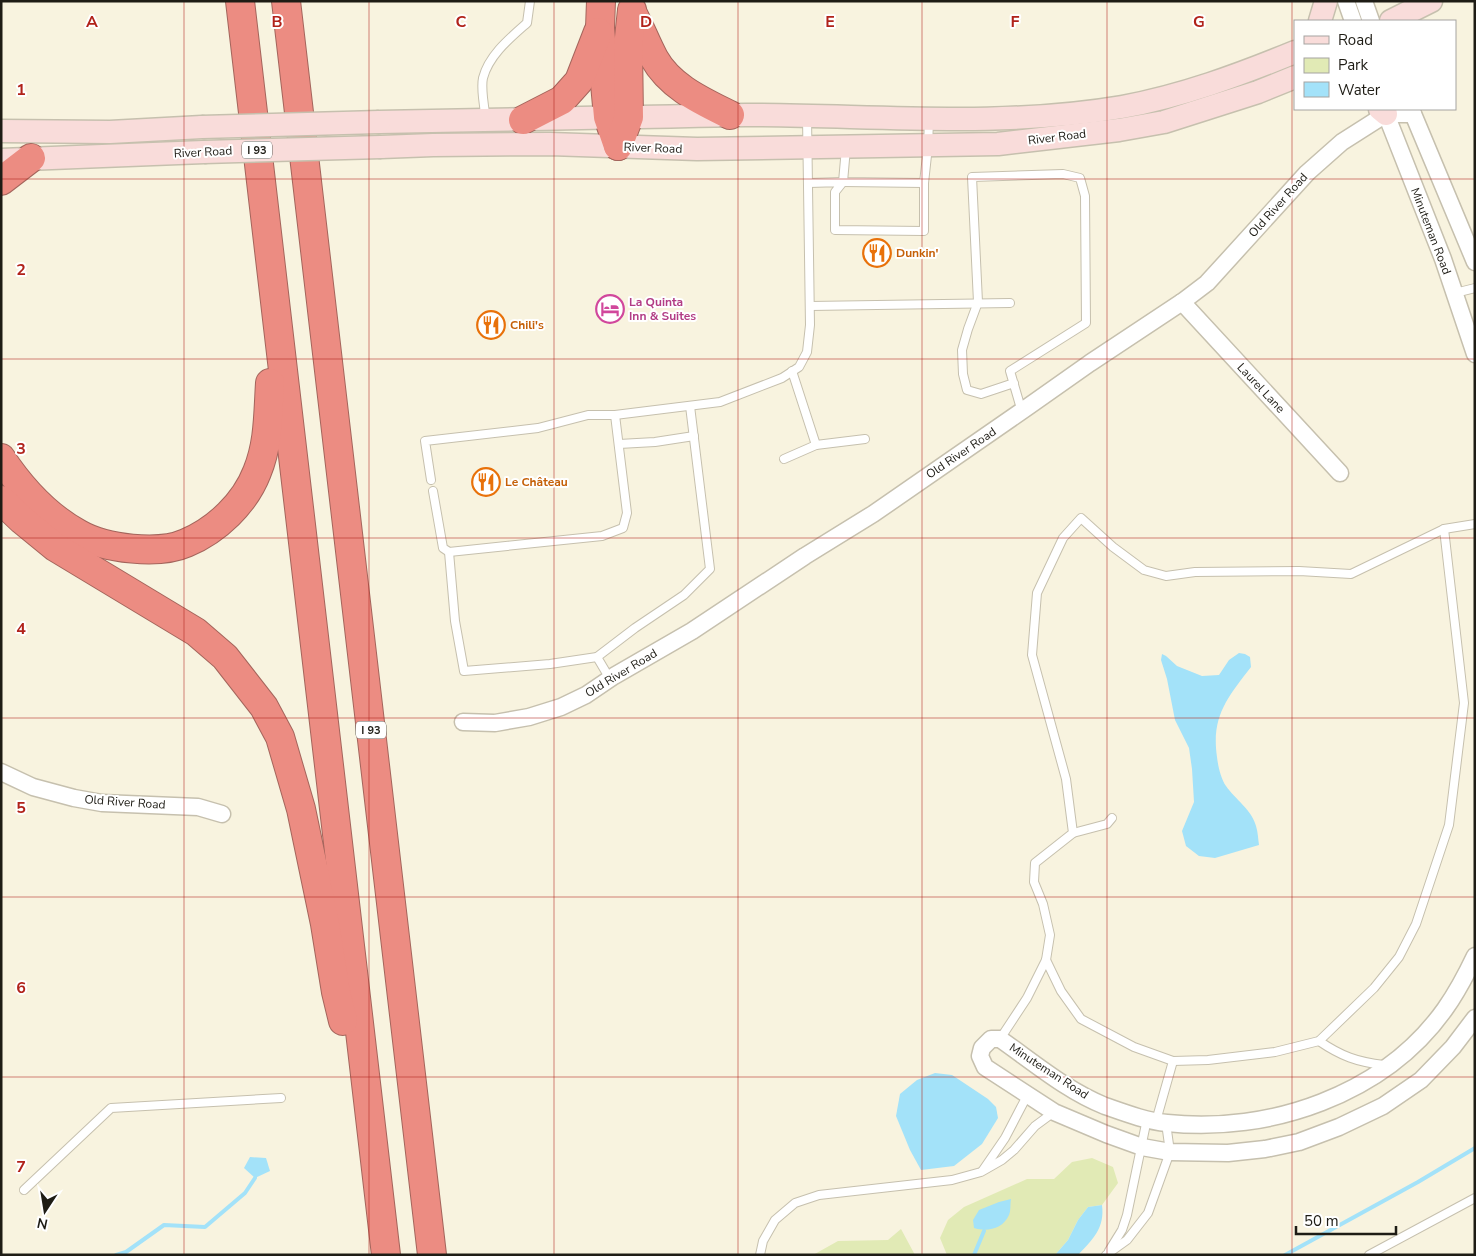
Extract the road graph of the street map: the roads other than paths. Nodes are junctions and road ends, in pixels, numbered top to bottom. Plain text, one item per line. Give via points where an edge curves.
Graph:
1 (240, 1) edge
2 (286, 1) edge
3 (292, 1) edge
4 (530, 1) edge
5 (1326, 1) edge
6 (1346, 1) edge
7 (1364, 1) edge
8 (631, 7) edge
9 (1426, 9) edge
10 (600, 14) edge
11 (1320, 20) edge
12 (1354, 20) edge
13 (1372, 20) edge
14 (1394, 20) edge
15 (1294, 52) edge
16 (293, 60) junction
17 (1294, 76) edge
18 (1383, 111) edge
19 (1412, 111) edge
20 (730, 115) junction
21 (807, 115) junction
22 (619, 117) junction
23 (486, 120) junction
24 (523, 120) junction
25 (929, 120) junction
26 (1, 131) edge
27 (618, 146) junction
28 (806, 146) junction
29 (846, 146) junction
30 (928, 146) junction
31 (31, 158) junction
32 (1, 160) edge
33 (1, 181) edge
34 (844, 182) junction
35 (809, 183) junction
36 (924, 183) junction
37 (1475, 262) edge
38 (1475, 288) edge
39 (1455, 293) junction
40 (274, 299) junction
41 (978, 302) junction
42 (1182, 302) junction
43 (1010, 303) dead end
44 (810, 306) junction
45 (1475, 354) edge
46 (792, 371) junction
47 (1014, 383) junction
48 (690, 406) junction
49 (1022, 412) junction
50 (615, 415) junction
51 (694, 436) junction
52 (865, 439) dead end
53 (619, 444) junction
54 (816, 444) junction
55 (1, 458) edge
56 (784, 459) dead end
57 (1340, 473) dead end
58 (431, 480) dead end
59 (433, 491) dead end
60 (1, 500) edge
61 (1475, 524) edge
62 (1444, 529) junction
63 (449, 552) junction
64 (597, 657) junction
65 (610, 679) junction
66 (462, 722) dead end
67 (1, 772) edge
68 (222, 814) dead end
69 (1112, 818) dead end
70 (1073, 833) junction
71 (1475, 956) edge
72 (1046, 960) junction
73 (1475, 1018) edge
74 (1000, 1039) junction
75 (1319, 1041) junction
76 (1173, 1061) junction
77 (1387, 1066) junction
78 (1028, 1094) junction
79 (281, 1098) dead end
80 (1054, 1112) junction
81 (1156, 1121) junction
82 (1142, 1147) junction
83 (1170, 1152) junction
84 (374, 1156) junction
85 (981, 1172) junction
86 (24, 1190) dead end
87 (1475, 1198) edge
88 (386, 1255) edge
89 (432, 1255) edge
90 (760, 1255) edge
91 (1106, 1255) edge
92 (1369, 1255) edge

1 - 40 highway, I 93
2 - 16 highway, I 93
3 - 16 highway
4 - 23 lane via 527,23 500,48 482,79
5 - 11 main road
6 - 12 street
7 - 13 street
8 - 20 highway via 654,59 672,81 696,98
8 - 22 highway
9 - 14 main road
10 - 22 highway
10 - 24 highway via 579,81 562,100
15 - 25 main road, River Road via 1233,77 1122,107 992,119
16 - 89 highway, I 93
17 - 30 main road, River Road via 1258,92 1164,122 998,144
18 - 19 street
18 - 39 street, Minuteman Road
18 - 42 street, Old River Road via 1307,173 1213,276
19 - 37 street
20 - 21 main road, River Road
20 - 22 main road, River Road
21 - 25 main road, River Road
21 - 28 lane
22 - 24 main road, River Road
22 - 27 highway
23 - 24 main road, River Road
23 - 26 main road, River Road, bridge via 110,132
25 - 30 lane
27 - 28 main road, River Road via 697,149
27 - 31 main road, River Road, bridge via 433,145
28 - 29 main road, River Road
28 - 35 lane
29 - 30 main road, River Road
29 - 34 lane
30 - 36 lane
31 - 32 main road, River Road
31 - 33 highway
34 - 35 lane
34 - 36 lane
34 - 36 lane via 835,192 835,230 924,231
35 - 44 lane
38 - 39 lane
39 - 45 street, Minuteman Road
40 - 55 highway via 265,448 257,473 244,496 208,531 185,544 160,548 104,544 80,535 49,512 29,495
40 - 84 highway, I 93
41 - 43 lane
41 - 44 lane
41 - 47 lane via 962,350 967,390 981,394
41 - 47 lane via 972,178 1063,174 1080,178 1084,196 1086,323 1010,371
42 - 49 street, Old River Road
42 - 57 street, Laurel Lane
44 - 46 lane via 807,352
46 - 48 lane via 720,402
46 - 54 lane
47 - 49 lane
48 - 50 lane
48 - 51 lane
49 - 65 street, Old River Road via 873,514 692,631
50 - 53 lane
50 - 58 lane via 588,415 538,428 425,441
51 - 53 lane
51 - 64 lane via 710,569 684,595
52 - 54 lane
53 - 63 lane via 626,513 623,528 602,536
54 - 56 lane
59 - 63 lane via 443,548
60 - 84 highway via 54,547 196,632 225,657 264,707 280,737 301,810 336,992
61 - 62 lane
62 - 70 lane via 1351,574 1195,572 1166,576 1144,570 1113,548 1081,518 1062,538 1037,593 1032,655 1066,779
62 - 75 lane via 1464,703 1449,825 1416,924 1399,957 1374,988
63 - 64 lane via 455,622 464,671
64 - 65 lane
65 - 66 street, Old River Road via 561,707 529,717 495,723
67 - 68 street, Old River Road via 33,787 74,798 102,803 198,807
69 - 70 lane via 1107,824
70 - 72 lane via 1035,863 1034,882 1050,934
71 - 77 street, Minuteman Road via 1464,981 1445,1010 1424,1035
72 - 74 lane via 1028,998
72 - 76 lane via 1061,991 1081,1019 1134,1047
73 - 83 street, Minuteman Road via 1420,1080 1382,1106 1339,1127 1299,1142 1265,1149 1228,1153
74 - 78 street, Minuteman Road via 991,1039 982,1048 980,1056 985,1067
74 - 81 street, Minuteman Road via 1074,1091 1104,1105
75 - 76 lane via 1275,1052
75 - 77 lane via 1338,1054 1361,1063
76 - 81 lane
77 - 81 street, Minuteman Road via 1351,1090 1282,1116 1237,1124
78 - 80 street, Minuteman Road
78 - 85 lane via 1005,1138
79 - 86 lane via 111,1108
80 - 82 street, Minuteman Road
80 - 85 lane via 1035,1126 1002,1160
81 - 82 lane
81 - 83 lane
82 - 83 street, Minuteman Road
82 - 91 lane via 1127,1215 1122,1230
83 - 91 lane via 1148,1213 1127,1240
84 - 88 highway, I 93
85 - 90 lane via 952,1180 819,1195 794,1203 775,1220 763,1241
87 - 92 lane

